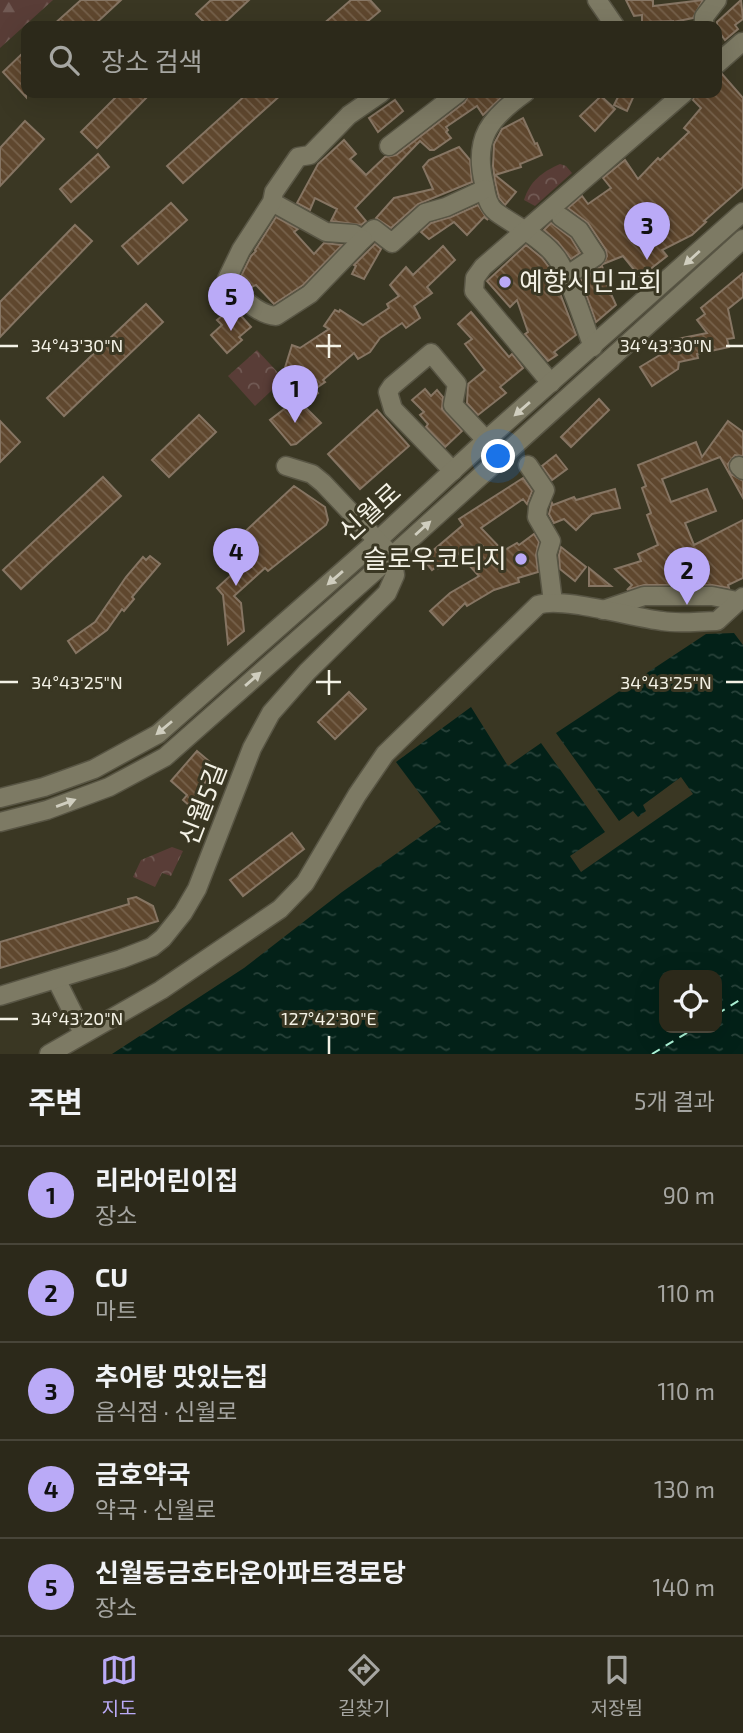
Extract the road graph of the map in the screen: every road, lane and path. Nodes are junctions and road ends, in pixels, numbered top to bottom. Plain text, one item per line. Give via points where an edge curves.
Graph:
1 (597, 0) edge
2 (717, 0) edge
3 (612, 21) edge
4 (704, 21) edge
5 (743, 42) edge
6 (722, 55) edge
7 (373, 98) edge
8 (451, 98) edge
9 (514, 98) edge
10 (664, 99) edge
11 (389, 146) dead end
12 (485, 189) junction
13 (272, 202) junction
14 (743, 212) edge
15 (561, 217) dead end
16 (525, 231) junction
17 (363, 239) junction
18 (743, 239) edge
19 (565, 276) junction
20 (593, 346) junction
21 (551, 383) junction
22 (486, 440) junction
23 (286, 466) dead end
24 (528, 466) dead end
25 (453, 471) junction
26 (378, 540) junction
27 (393, 556) junction
28 (740, 599) edge
29 (553, 603) junction
30 (602, 610) junction
31 (0, 798) edge
32 (0, 822) edge
33 (56, 979) junction
34 (0, 996) edge
35 (82, 1033) junction
36 (49, 1054) edge

1 - 3 street
2 - 4 street
5 - 6 street
7 - 13 street via 310,155 299,157
8 - 11 street
9 - 12 street via 493,120 482,142 479,160
10 - 16 street
12 - 16 street via 491,207
12 - 17 street via 425,213 394,242 374,229
13 - 17 street via 326,232
13 - 17 street via 228,279 248,302 268,315 276,316 310,295
14 -> 20 street, 신월로
15 - 19 street via 579,230 596,256
16 - 19 street via 555,255
16 - 21 street via 483,267 475,278 474,291
27 -> 18 street, 신월로
19 - 20 street
20 - 21 street, 신월로
21 -> 22 street, 신월로
22 - 25 street, 신월로
22 - 25 street via 453,405 457,384 431,353 392,386 388,392 393,408
23 - 26 street via 312,474
24 - 29 street via 545,490 537,517 551,541 547,554
25 - 26 street, 신월로
26 - 27 street
26 -> 31 street, 신월로 via 158,734 94,769
32 -> 27 street, 신월로 via 109,787 165,757
27 - 33 street, 신월5길 via 395,575 387,593 307,672 262,728 197,890 175,924 152,947
28 - 30 street via 644,596
28 - 30 street via 717,621 664,622
29 - 30 street
29 - 35 street via 538,605 527,614 386,754 305,883 280,909 161,990
33 - 34 street, 신월5길
33 - 35 street
35 - 36 street

